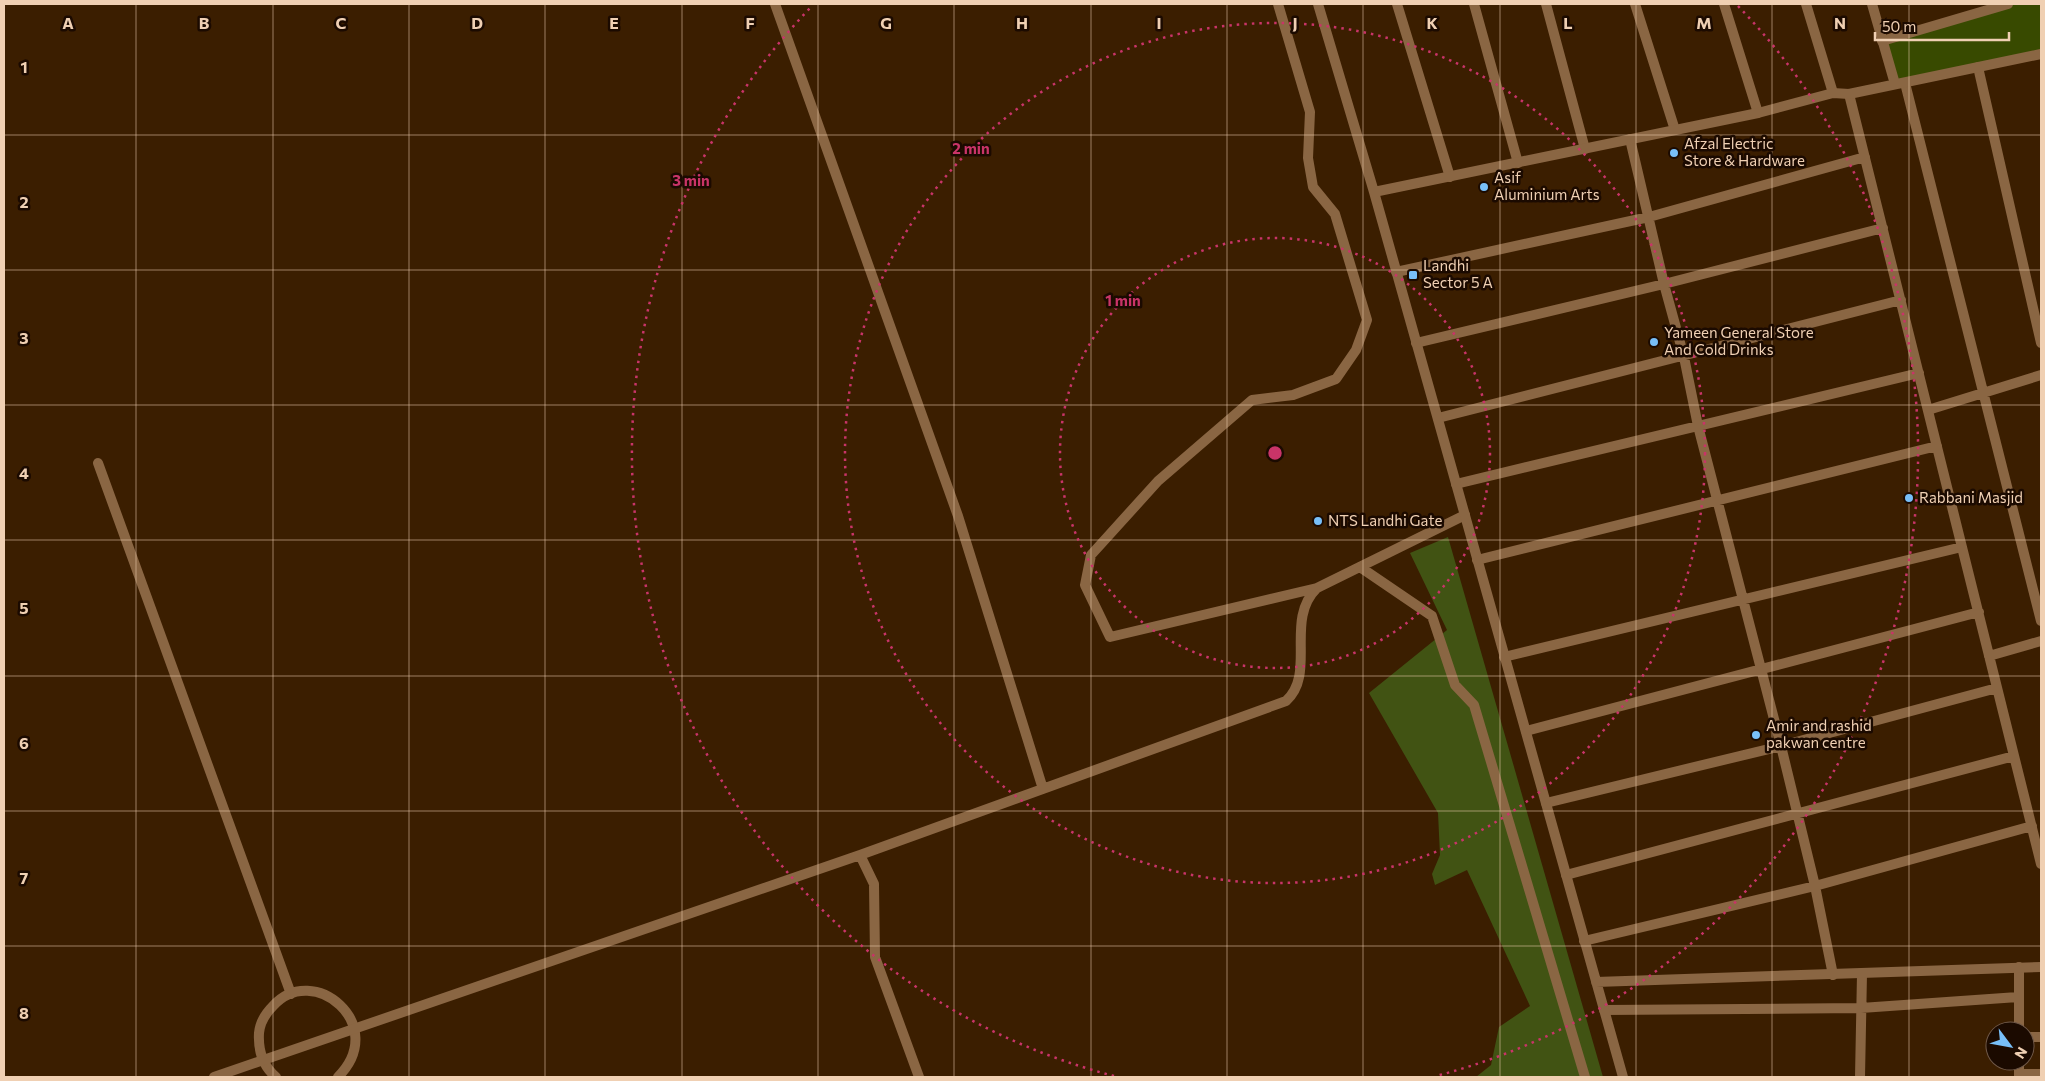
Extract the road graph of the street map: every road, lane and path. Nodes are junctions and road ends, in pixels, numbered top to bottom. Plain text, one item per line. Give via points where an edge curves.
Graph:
1 (775, 4) edge
2 (1278, 4) edge
3 (1318, 4) edge
4 (1397, 4) edge
5 (1474, 4) edge
6 (1546, 4) edge
7 (1635, 4) edge
8 (1724, 4) edge
9 (1806, 4) edge
10 (1872, 4) edge
11 (2008, 4) edge
12 (1882, 41) junction
13 (2041, 54) edge
14 (1978, 67) junction
15 (1900, 83) junction
16 (1834, 93) junction
17 (1849, 94) junction
18 (1758, 113) junction
19 (1675, 130) junction
20 (1630, 139) junction
21 (1585, 149) junction
22 (1865, 157) junction
23 (1518, 162) junction
24 (1450, 177) junction
25 (1374, 192) junction
26 (1649, 216) junction
27 (1883, 228) junction
28 (1396, 272) junction
29 (1664, 284) junction
30 (1900, 300) junction
31 (1416, 343) junction
32 (2041, 343) edge
33 (1684, 357) junction
34 (1919, 373) junction
35 (2041, 375) edge
36 (1983, 393) junction
37 (1928, 410) junction
38 (1438, 418) junction
39 (1698, 426) junction
40 (1937, 446) junction
41 (98, 463) dead end
42 (1456, 484) junction
43 (1718, 500) junction
44 (1465, 515) junction
45 (1962, 547) junction
46 (1477, 560) junction
47 (1360, 567) junction
48 (1317, 588) junction
49 (1742, 600) junction
50 (1979, 612) junction
51 (2041, 621) edge
52 (2041, 641) edge
53 (1989, 656) junction
54 (1504, 657) junction
55 (1760, 669) junction
56 (1997, 688) junction
57 (1526, 731) junction
58 (1781, 746) junction
59 (2014, 756) junction
60 (1044, 789) junction
61 (1546, 804) junction
62 (1796, 812) junction
63 (2032, 826) junction
64 (860, 855) junction
65 (2041, 864) edge
66 (1566, 875) junction
67 (1815, 886) junction
68 (1584, 941) junction
69 (2041, 966) edge
70 (2019, 968) junction
71 (1862, 974) junction
72 (1833, 976) junction
73 (1596, 982) junction
74 (290, 994) junction
75 (2018, 997) junction
76 (1861, 1008) junction
77 (1604, 1010) junction
78 (2019, 1021) edge
79 (354, 1028) junction
80 (263, 1060) junction
81 (2041, 1074) edge
82 (2019, 1076) edge
83 (214, 1077) edge
84 (276, 1077) edge
85 (338, 1077) edge
86 (919, 1077) edge
87 (1585, 1077) edge
88 (1623, 1077) edge
89 (1860, 1077) edge

1 - 60 street via 958,516
2 - 48 street via 1310,112 1308,158 1313,187 1335,214 1367,320 1356,350 1336,379 1293,396 1252,400 1158,481 1091,555 1085,585 1110,637
3 - 25 street
4 - 24 street
5 - 23 street
6 - 21 street
7 - 19 street
8 - 18 street
9 - 16 street
10 - 12 street
11 - 12 street
12 - 15 street
13 - 14 street
14 - 15 street
14 - 32 street
15 - 17 street
15 - 36 street
16 - 17 street
16 - 18 street
17 - 22 street
18 - 19 street
19 - 20 street
20 - 21 street
20 - 26 street
21 - 23 street
22 - 26 street
22 - 27 street
23 - 24 street
24 - 25 street
25 - 28 street
26 - 28 street
26 - 29 street
27 - 29 street
27 - 30 street
28 - 31 street
29 - 31 street
29 - 33 street
30 - 33 street
30 - 34 street
31 - 38 street
33 - 38 street
33 - 39 street
34 - 37 street
34 - 39 street
35 - 36 street
36 - 37 street
36 - 51 street
37 - 40 street
38 - 42 street
39 - 42 street
39 - 43 street
40 - 43 street
40 - 45 street
41 - 74 street
42 - 44 street
43 - 46 street
43 - 49 street
44 - 46 street
44 - 47 street
45 - 49 street
45 - 50 street
46 - 54 street
47 - 48 street
47 - 87 street via 1432,616 1455,685 1474,705
48 - 60 street via 1302,612 1298,687 1286,700
49 - 54 street
49 - 55 street
50 - 53 street
50 - 55 street
52 - 53 street
53 - 56 street
54 - 57 street
55 - 57 street
55 - 58 street
56 - 58 street
56 - 59 street
57 - 61 street
58 - 61 street
58 - 62 street
59 - 62 street
59 - 63 street
60 - 64 street
61 - 66 street
62 - 66 street
62 - 67 street
63 - 65 street
63 - 67 street
64 - 79 street
64 - 86 street via 874,884 875,957
66 - 68 street
67 - 68 street
67 - 72 street
68 - 73 street
69 - 70 street
70 - 71 street
70 - 75 street
71 - 72 street
71 - 76 street
72 - 73 street
73 - 77 street
74 - 79 street via 310,991 330,996 346,1010
74 - 80 street via 276,1002 266,1014 258,1045
75 - 76 street
75 - 78 street
76 - 77 street
76 - 89 street
77 - 88 street
79 - 80 street
79 - 85 street via 353,1056
80 - 83 street
80 - 84 street
81 - 82 street

